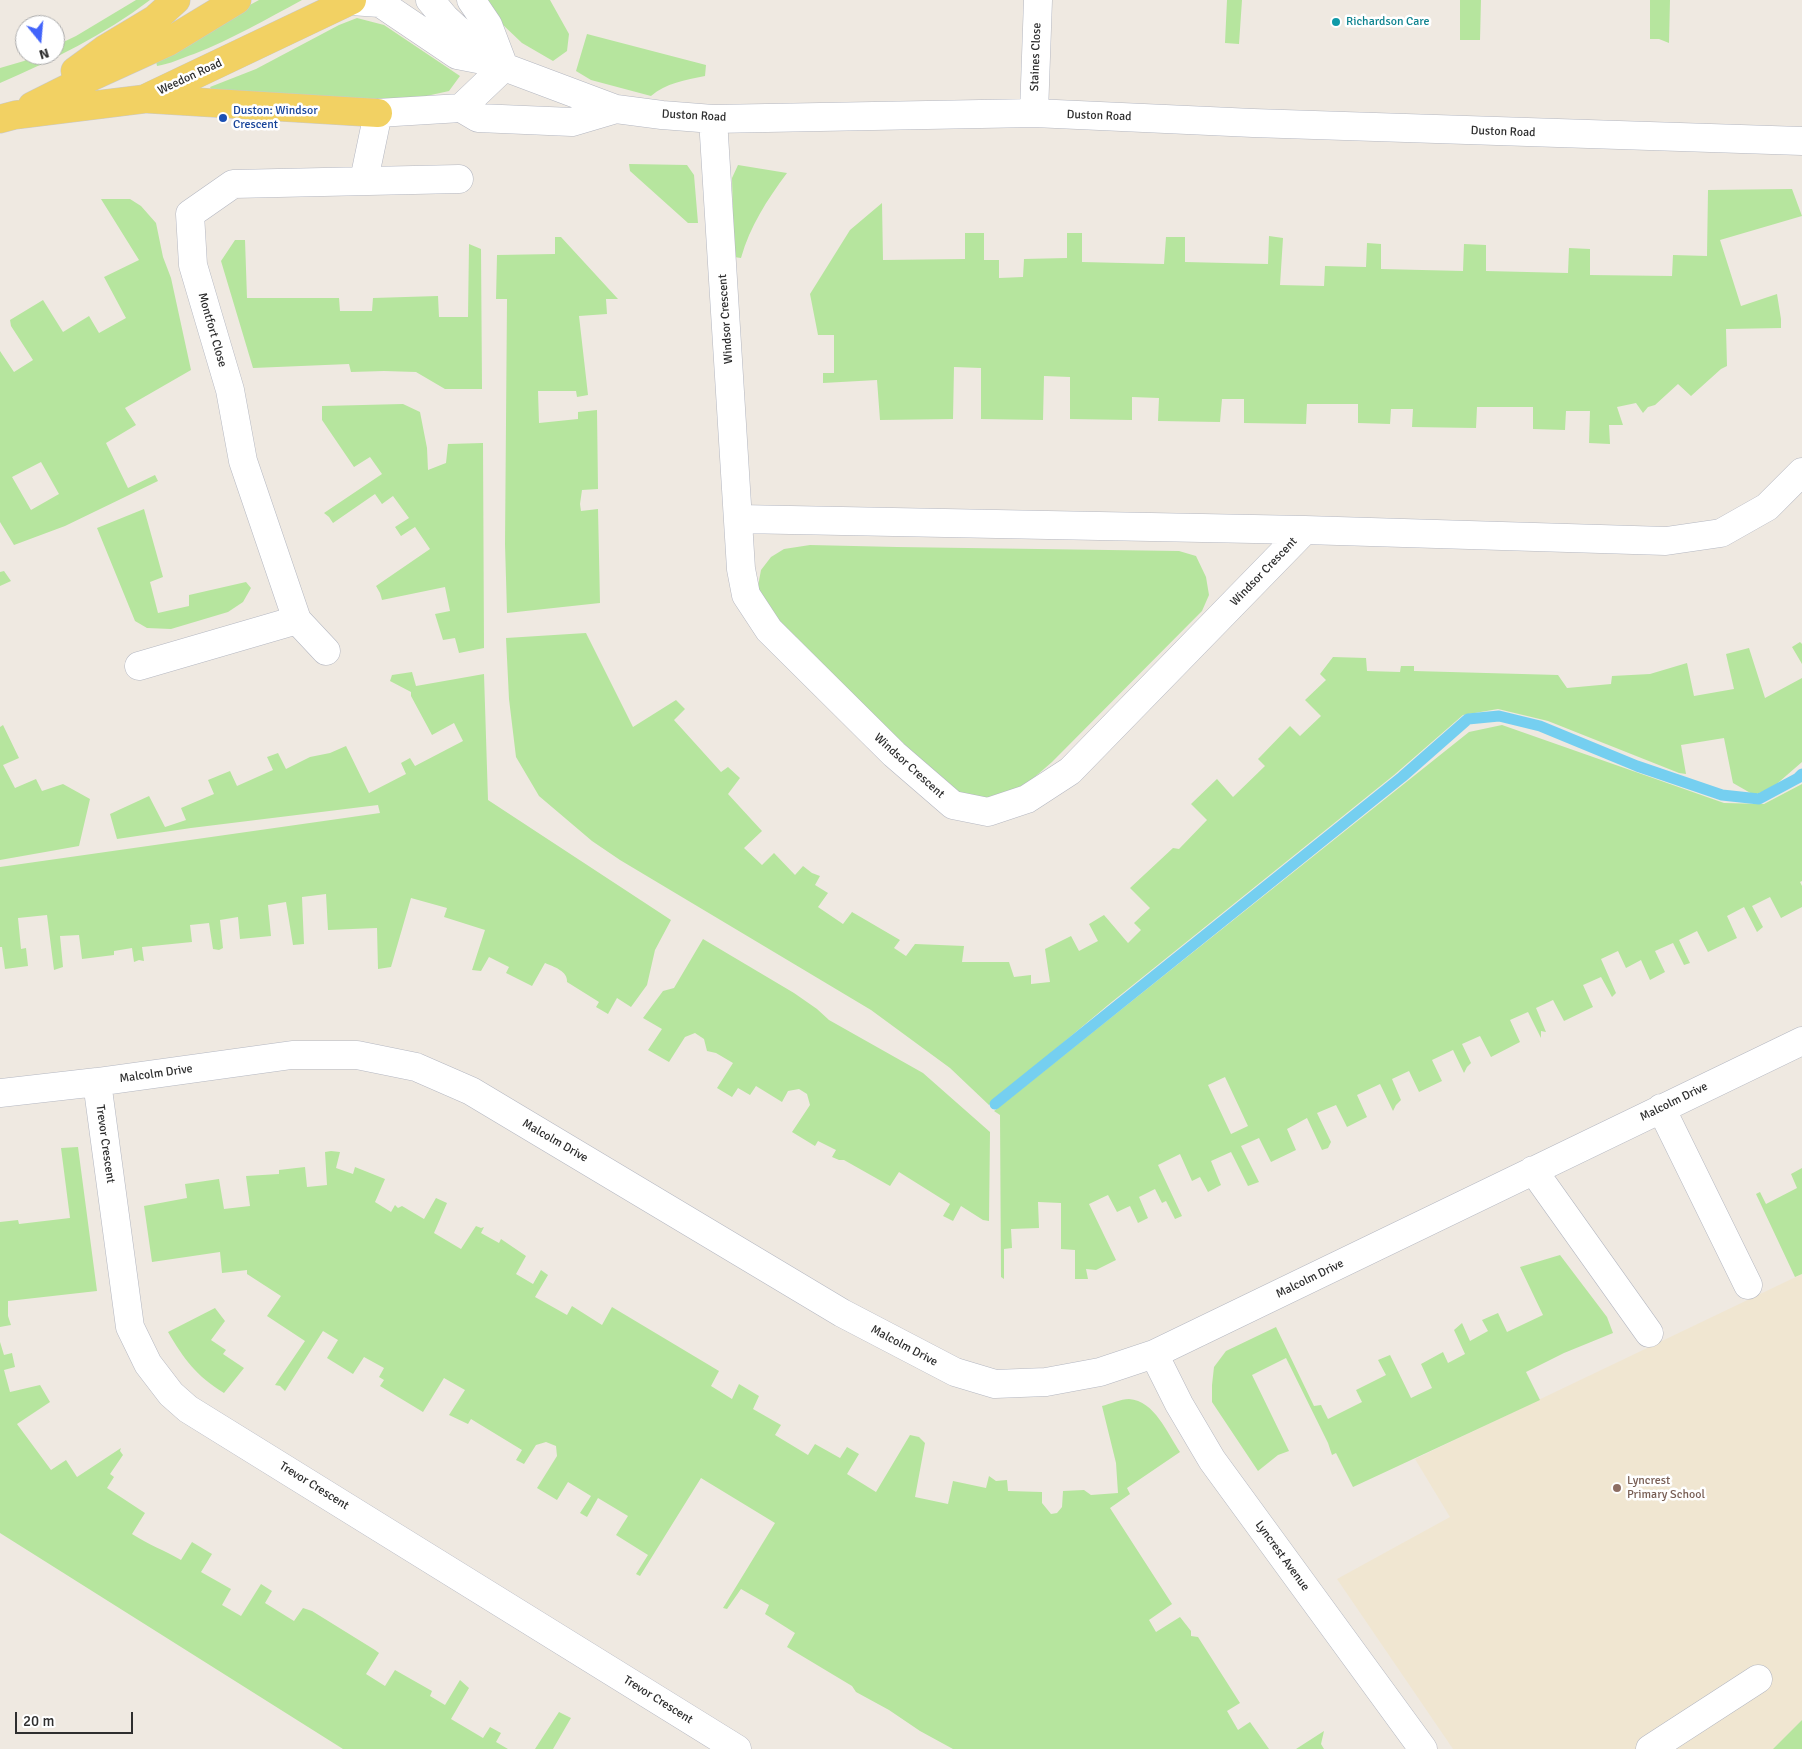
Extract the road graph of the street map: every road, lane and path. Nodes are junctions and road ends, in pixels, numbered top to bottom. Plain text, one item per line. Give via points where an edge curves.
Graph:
1 (176, 0) edge
2 (237, 0) edge
3 (352, 0) edge
4 (430, 0) edge
5 (471, 0) edge
6 (1038, 0) edge
7 (499, 65) junction
8 (144, 99) junction
9 (461, 108) junction
10 (616, 109) junction
11 (378, 112) junction
12 (1034, 113) junction
13 (8, 117) edge
14 (713, 119) junction
15 (1802, 141) edge
16 (459, 179) dead end
17 (364, 180) junction
18 (1802, 472) edge
19 (739, 519) junction
20 (1305, 530) junction
21 (297, 620) junction
22 (326, 651) dead end
23 (139, 666) dead end
24 (1802, 1041) edge
25 (97, 1082) junction
26 (0, 1093) edge
27 (1661, 1108) junction
28 (1533, 1170) junction
29 (1748, 1286) dead end
30 (1649, 1333) dead end
31 (1154, 1354) junction
32 (1758, 1679) dead end
33 (1415, 1746) edge
34 (736, 1749) edge
35 (1650, 1749) edge

1 - 13 main road via 155,19 105,49
2 - 13 main road via 168,42
3 - 7 street via 380,3 457,55
3 - 8 main road, Weedon Road
4 - 7 street, Duston Road
5 - 7 street via 488,25
6 - 12 street, Staines Close
7 - 9 street
7 - 10 street, Duston Road
8 - 11 main road
8 - 13 main road, Weedon Road
9 - 10 street via 478,118 572,122
9 - 11 street
10 - 14 street, Duston Road
11 - 17 street
12 - 14 street, Duston Road
12 - 15 street, Duston Road
14 - 19 street, Windsor Crescent
16 - 17 street, Montfort Close
17 - 21 street, Montfort Close via 233,184 190,214 193,266 230,390 243,461
18 - 20 street, Windsor Crescent via 1767,507 1721,533 1666,540
19 - 20 street, Windsor Crescent
19 - 20 street, Windsor Crescent via 741,569 746,595 769,630 894,754 953,805 988,812 1027,799 1070,771
21 - 22 street, Montfort Close
21 - 23 street
24 - 27 street, Malcolm Drive
25 - 26 street, Malcolm Drive
25 - 31 street, Malcolm Drive via 292,1055 357,1055 416,1067 471,1091 842,1312 955,1372 995,1384 1046,1382 1100,1372
25 - 34 street, Trevor Crescent via 130,1327 148,1364 171,1394 188,1409
27 - 28 street, Malcolm Drive
27 - 29 street
28 - 30 street
28 - 31 street, Malcolm Drive
31 - 33 street, Lyncrest Avenue via 1212,1460
32 - 35 street

